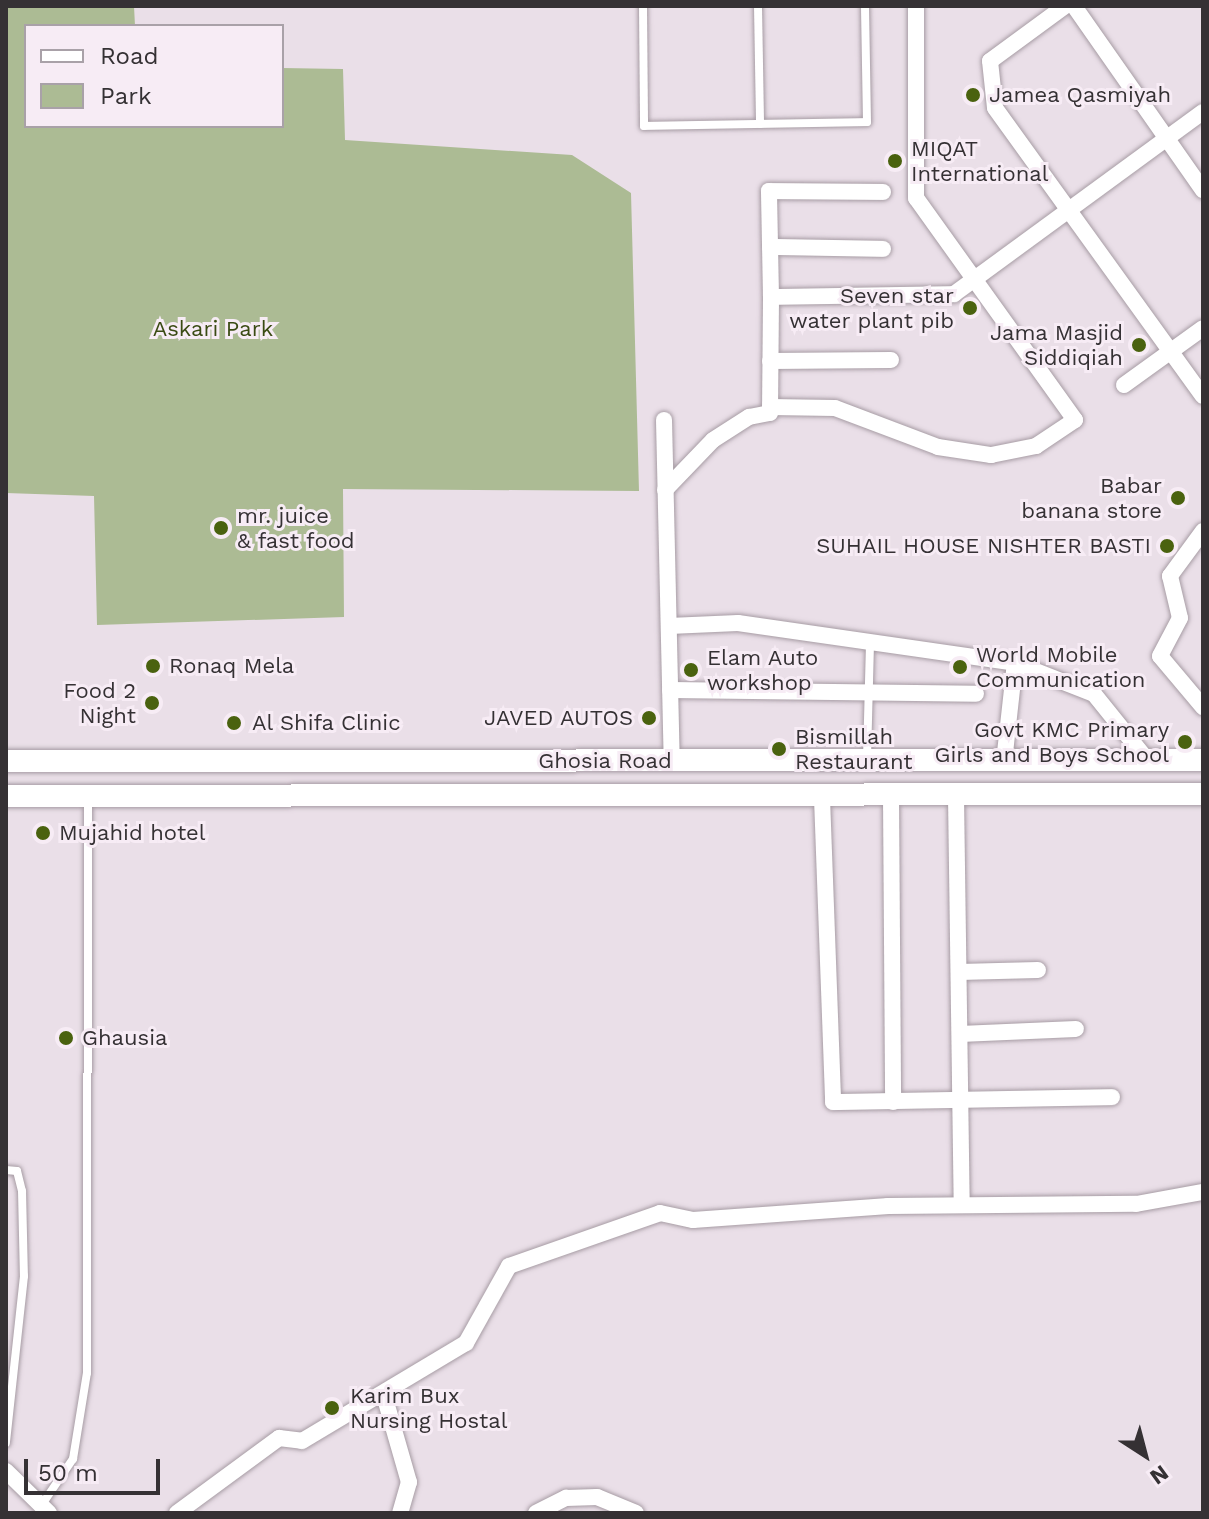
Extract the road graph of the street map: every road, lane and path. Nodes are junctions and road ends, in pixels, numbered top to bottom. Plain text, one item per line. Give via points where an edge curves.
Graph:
1 (643, 6) edge
2 (758, 6) edge
3 (865, 6) edge
4 (916, 6) edge
5 (1065, 6) edge
6 (1074, 6) edge
7 (1203, 112) edge
8 (760, 124) junction
9 (1166, 139) junction
10 (1203, 190) edge
11 (883, 192) dead end
12 (1069, 209) junction
13 (770, 247) junction
14 (883, 249) dead end
15 (973, 280) junction
16 (771, 297) junction
17 (1203, 328) edge
18 (1170, 351) junction
19 (891, 360) dead end
20 (770, 361) junction
21 (1124, 385) dead end
22 (1203, 396) edge
23 (770, 407) junction
24 (664, 420) dead end
25 (665, 490) junction
26 (1203, 531) edge
27 (669, 626) junction
28 (870, 639) junction
29 (1015, 663) junction
30 (670, 690) junction
31 (868, 691) junction
32 (976, 694) dead end
33 (1203, 707) edge
34 (1203, 760) edge
35 (6, 761) edge
36 (1148, 761) junction
37 (683, 762) junction
38 (1004, 762) junction
39 (867, 763) junction
40 (88, 794) junction
41 (1203, 794) edge
42 (6, 796) edge
43 (956, 796) junction
44 (891, 797) junction
45 (694, 798) junction
46 (822, 798) junction
47 (1038, 970) dead end
48 (959, 972) junction
49 (1076, 1029) dead end
50 (960, 1034) junction
51 (1112, 1097) dead end
52 (893, 1102) junction
53 (961, 1102) junction
54 (6, 1170) edge
55 (1203, 1192) edge
56 (962, 1204) junction
57 (384, 1395) junction
58 (6, 1443) edge
59 (6, 1471) edge
60 (45, 1510) edge
61 (177, 1513) edge
62 (400, 1513) edge
63 (536, 1513) edge
64 (636, 1513) edge

1 - 8 lane via 644,126
2 - 8 lane
3 - 8 lane via 867,122
4 - 15 street via 916,198
5 - 12 street via 990,61 995,108
6 - 9 street
7 - 9 street
9 - 10 street
9 - 12 street
11 - 13 street via 769,191
12 - 15 street
12 - 18 street
13 - 14 street
13 - 16 street
15 - 16 street via 954,294
15 - 23 street via 1075,420 1036,446 991,455 938,447 835,408
16 - 20 street
17 - 18 street
18 - 21 street
18 - 22 street
19 - 20 street
20 - 23 street
23 - 25 street via 713,440
24 - 25 street
25 - 27 street
26 - 33 street via 1170,576 1180,618 1160,656
27 - 28 street via 738,623
27 - 30 street
28 - 29 street
28 - 31 lane
29 - 36 street via 1094,694
29 - 38 street
30 - 31 street
30 - 37 street
31 - 32 street
31 - 39 lane
34 - 36 main road, Ghosia Road
35 - 37 main road, Ghosia Road
36 - 38 main road, Ghosia Road
37 - 39 main road, Ghosia Road
37 - 45 main road
38 - 39 main road, Ghosia Road
40 - 42 main road
40 - 45 main road
40 - 60 lane via 87,1373 73,1459
41 - 43 main road
43 - 44 main road
43 - 48 street
44 - 46 main road
44 - 52 street
45 - 46 main road
46 - 52 street via 833,1102
47 - 48 street
48 - 50 street
49 - 50 street
50 - 53 street
51 - 53 street
52 - 53 street
53 - 56 street
54 - 58 lane via 17,1171 22,1191 24,1276
55 - 56 street via 1136,1204
56 - 57 street via 693,1220 660,1213 548,1248 509,1266 466,1343
57 - 61 street via 302,1441 279,1438
57 - 62 street via 409,1482
59 - 60 street
63 - 64 street via 566,1498 597,1497

